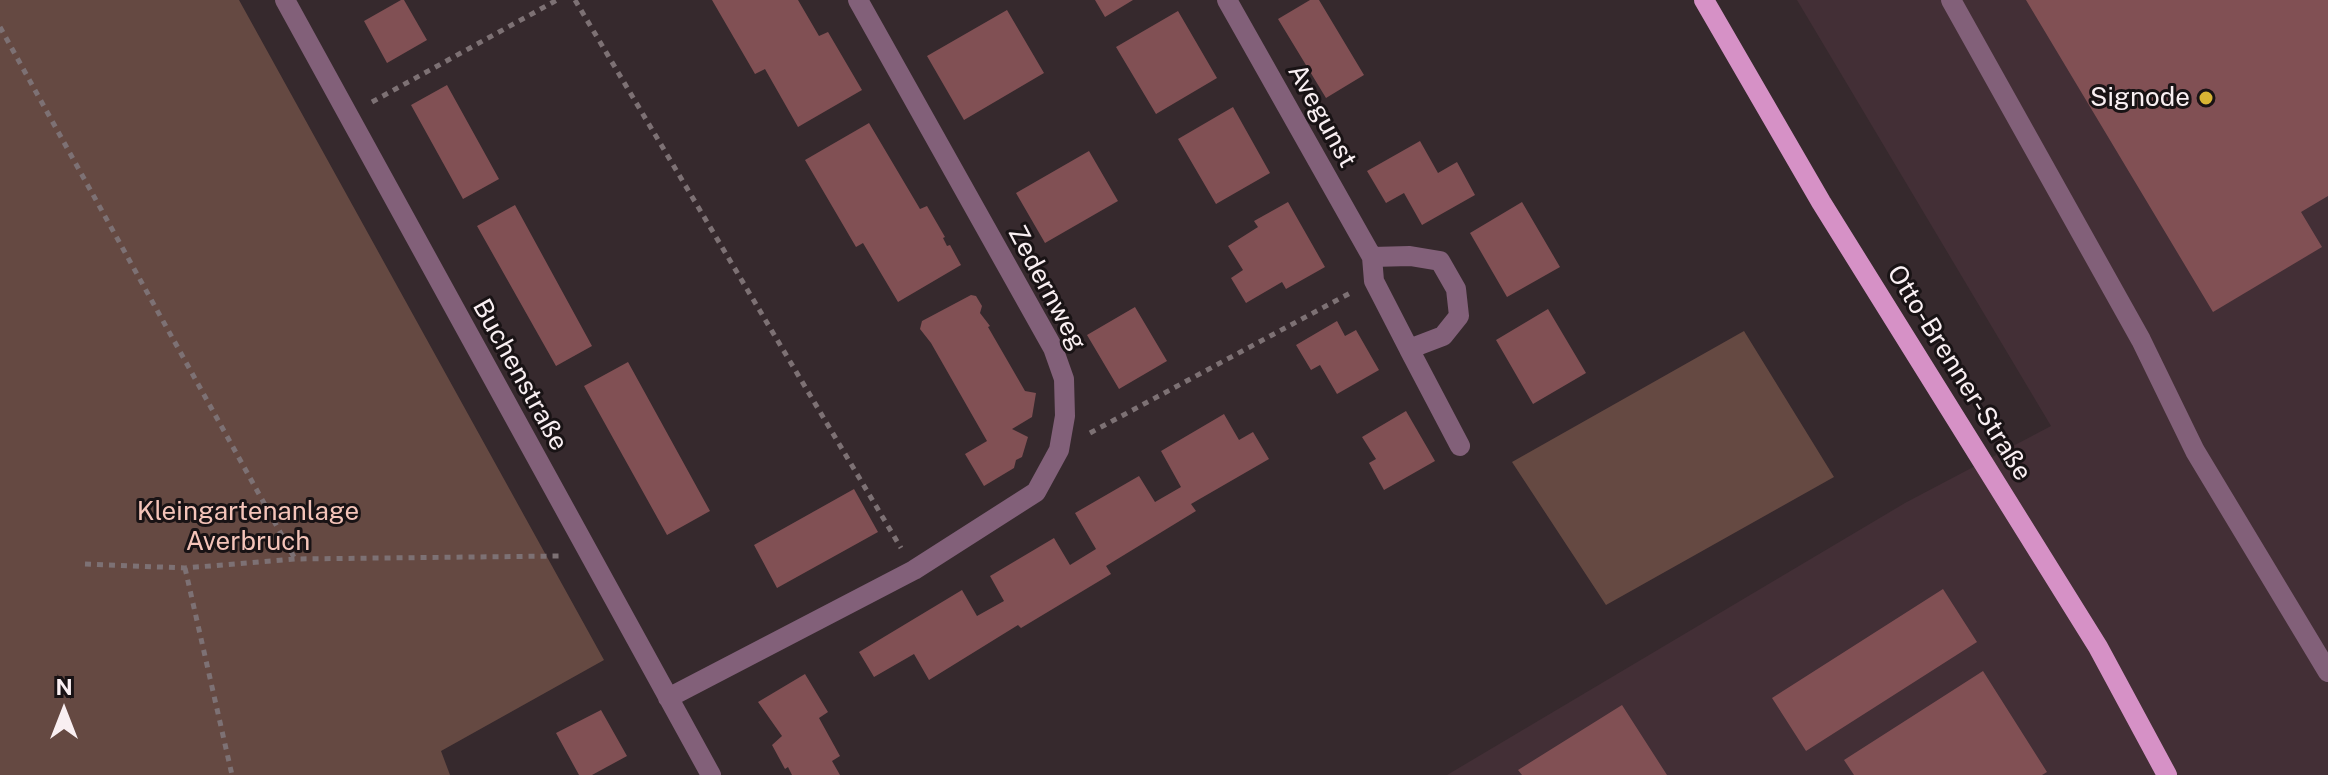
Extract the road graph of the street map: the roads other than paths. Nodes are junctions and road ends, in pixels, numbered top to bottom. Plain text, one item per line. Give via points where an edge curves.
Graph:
1 (285, 0) edge
2 (858, 0) edge
3 (1227, 0) edge
4 (1704, 0) edge
5 (1951, 0) edge
6 (1372, 257) junction
7 (1409, 349) junction
8 (1460, 446) dead end
9 (2328, 672) edge
10 (668, 698) junction
11 (711, 775) edge
12 (2167, 775) edge

1 - 10 street, Buchenstraße
2 - 10 street, Zedernweg via 1053,348 1064,379 1059,450 1036,492 1009,512 914,570
3 - 6 street, Avegunst
4 - 12 main road, Otto-Brenner-Straße via 1821,202 2098,647
5 - 9 street via 2141,340 2195,451
6 - 7 street, Avegunst via 1374,281
6 - 7 street via 1440,261 1456,289 1459,316 1443,336
7 - 8 street, Avegunst
10 - 11 street, Buchenstraße

